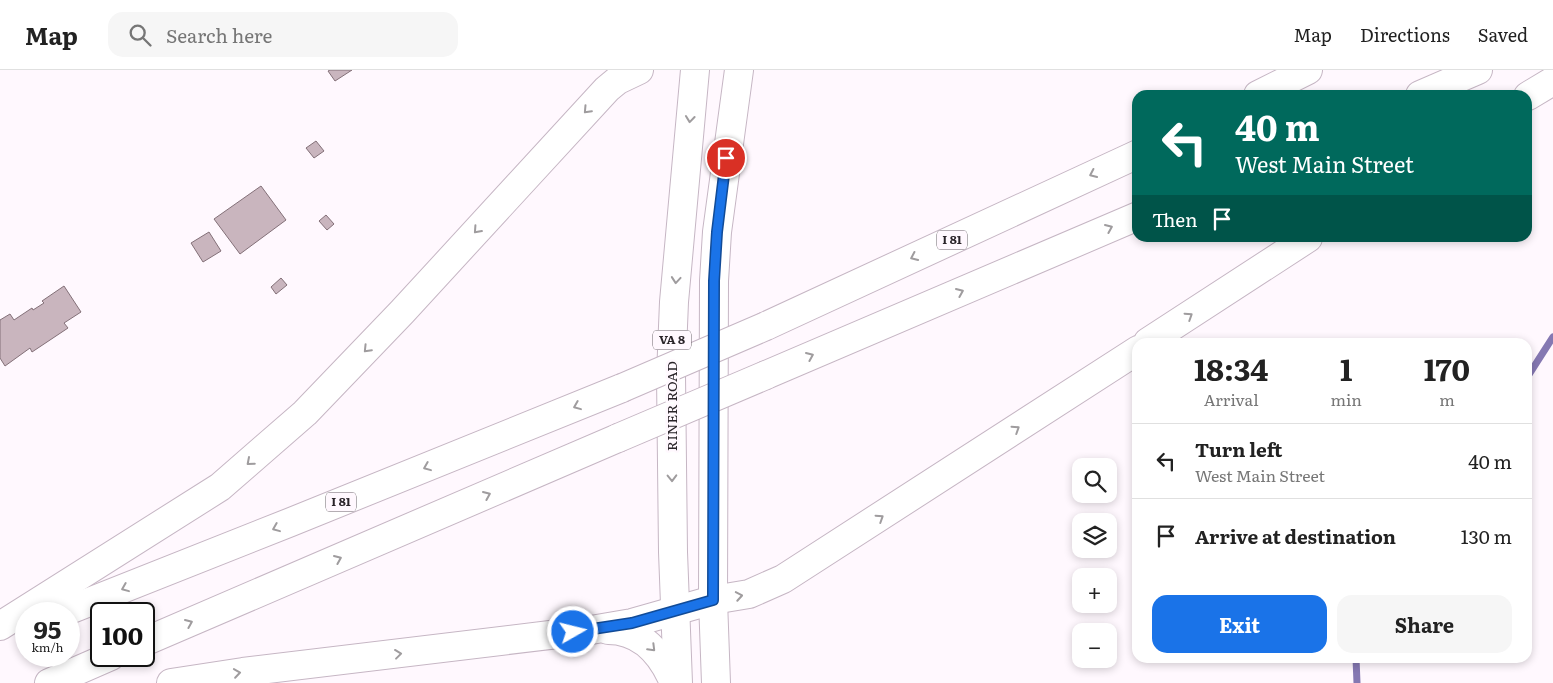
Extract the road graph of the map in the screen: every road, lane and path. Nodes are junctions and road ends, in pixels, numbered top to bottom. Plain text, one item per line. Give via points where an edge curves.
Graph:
1 (638, 70) edge
2 (695, 70) edge
3 (739, 70) edge
4 (1308, 70) edge
5 (1478, 70) edge
6 (616, 79) edge
7 (1553, 81) edge
8 (1268, 90) edge
9 (1432, 90) edge
10 (1532, 94) edge
11 (1132, 157) edge
12 (1132, 219) edge
13 (1302, 242) edge
14 (1154, 338) edge
15 (1132, 354) edge
16 (713, 600) junction
17 (80, 606) edge
18 (674, 611) junction
19 (0, 626) edge
20 (591, 630) junction
21 (15, 631) edge
22 (0, 637) edge
23 (155, 637) edge
24 (90, 665) edge
25 (49, 683) edge
26 (171, 683) edge
27 (674, 683) edge
28 (678, 683) edge
29 (716, 683) edge

1 - 6 main road
2 -> 18 main road, RINER ROAD / VA 8 via 674,302 671,375
3 - 16 main road via 717,232 714,281
4 - 8 main road
5 - 9 main road
6 -> 19 main road via 402,312 298,419 220,487
7 - 10 main road
11 -> 17 main road, I 81, bridge via 766,326 622,388
23 -> 12 main road, bridge
14 -> 13 main road
16 -> 15 main road via 749,594 783,579
16 - 18 main road
16 - 29 main road
18 - 20 main road
18 - 28 main road, RINER ROAD / VA 8
26 -> 20 main road
20 -> 27 main road via 624,632 644,640 664,661
21 - 22 main road
24 - 25 main road

